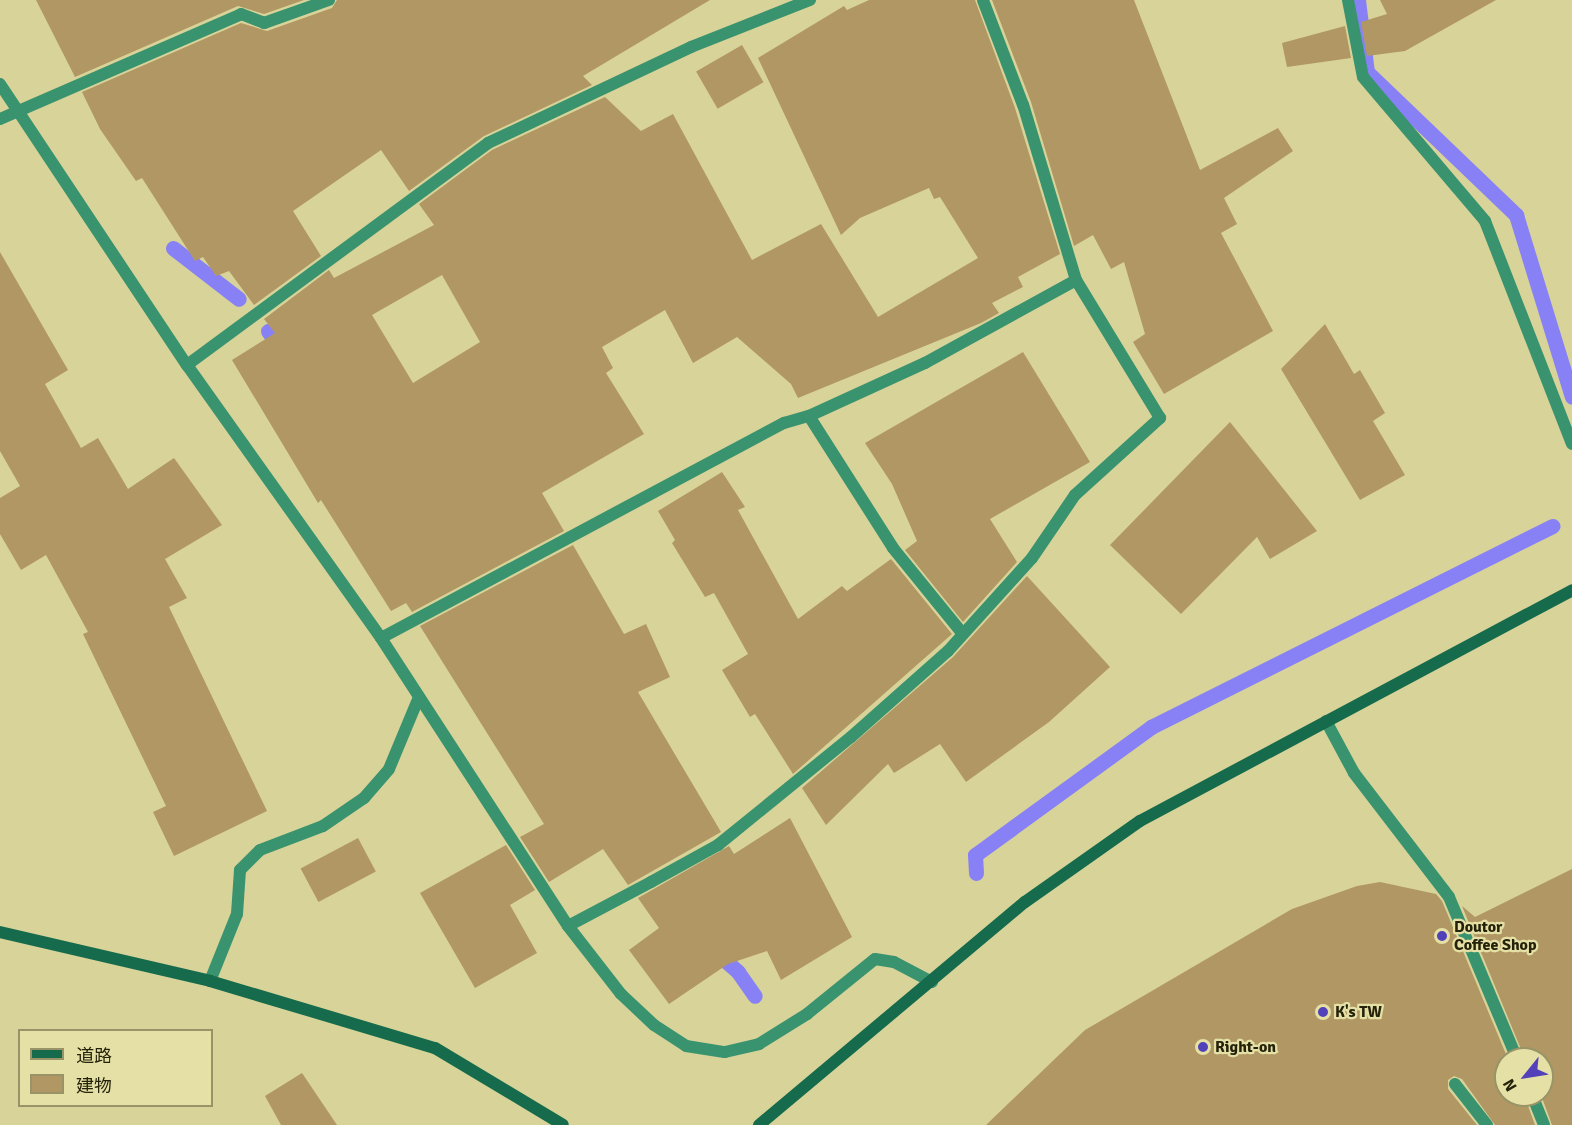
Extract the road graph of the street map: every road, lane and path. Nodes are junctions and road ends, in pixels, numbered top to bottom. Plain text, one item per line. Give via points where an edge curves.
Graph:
1 (329, 0) edge
2 (810, 0) edge
3 (983, 0) edge
4 (1348, 0) edge
5 (0, 84) edge
6 (19, 113) junction
7 (0, 119) edge
8 (1076, 280) junction
9 (187, 365) junction
10 (809, 416) junction
11 (1572, 444) edge
12 (1572, 590) edge
13 (963, 634) junction
14 (381, 638) junction
15 (419, 697) junction
16 (1326, 721) junction
17 (568, 926) junction
18 (0, 932) edge
19 (210, 981) junction
20 (932, 982) junction
21 (1512, 1047) edge
22 (1455, 1084) dead end
23 (1537, 1107) edge
24 (563, 1125) edge
25 (759, 1125) edge
26 (1487, 1125) edge
27 (1544, 1125) edge

1 - 6 street via 264,22 241,14
2 - 9 street via 691,47 488,143
3 - 8 street via 1023,105
4 - 11 street via 1363,77 1485,221
5 - 6 street
6 - 7 street
6 - 9 street
8 - 10 street via 925,363
8 - 13 street via 1160,418 1075,495 1032,558
9 - 14 street
10 - 13 street via 893,548
10 - 14 street via 783,423
12 - 16 street
13 - 17 street via 850,737 718,845
14 - 15 street
15 - 17 street
15 - 19 street via 389,769 364,798 323,826 260,850 240,870 237,914
16 - 20 street via 1140,821 1025,902
16 - 21 street via 1354,773 1449,897
17 - 20 street via 621,994 654,1025 686,1046 725,1052 759,1044 807,1014 875,958 894,962
18 - 19 street
19 - 24 street via 435,1048
20 - 25 street
22 - 26 street
23 - 27 street

